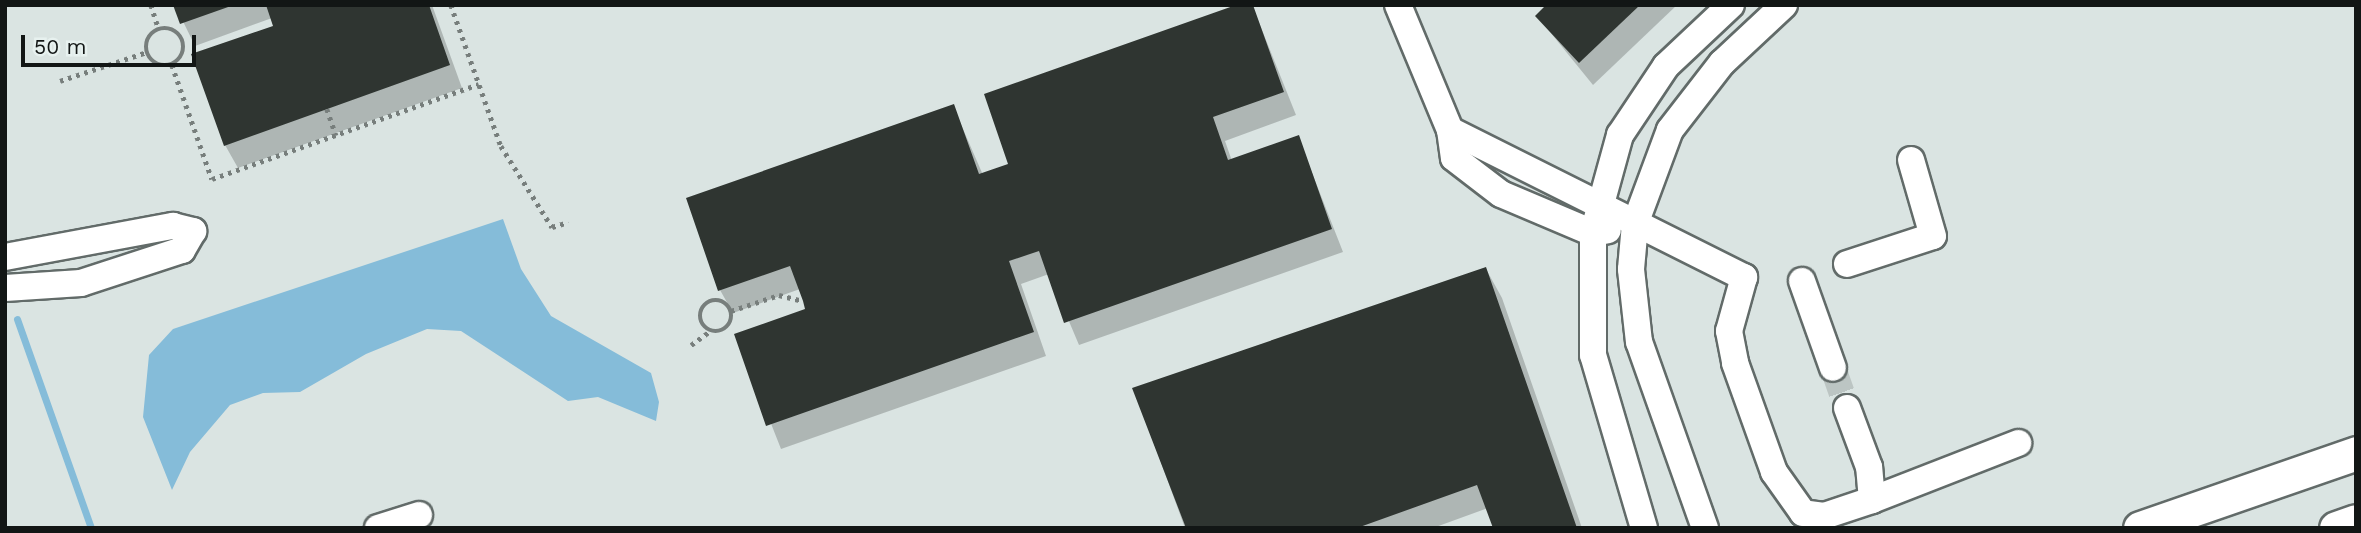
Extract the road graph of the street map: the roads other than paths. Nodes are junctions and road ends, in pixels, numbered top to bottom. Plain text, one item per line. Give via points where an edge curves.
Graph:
1 (1398, 5) edge
2 (1731, 5) edge
3 (1784, 5) edge
4 (1450, 130) junction
5 (1911, 160) dead end
6 (1601, 203) junction
7 (1635, 224) junction
8 (1593, 233) junction
9 (5, 257) edge
10 (1847, 264) dead end
11 (1802, 281) dead end
12 (5, 288) edge
13 (1833, 368) tunnel mouth
14 (1847, 408) tunnel mouth
15 (2018, 443) dead end
16 (2356, 453) edge
17 (1871, 500) junction
18 (419, 514) dead end
19 (2356, 521) edge
20 (378, 528) edge
21 (1644, 528) edge
22 (1705, 528) edge
23 (2140, 528) edge
24 (2336, 528) edge

1 - 4 street
2 - 6 street via 1666,66 1620,135
3 - 7 street via 1722,63 1670,130
4 - 6 street
4 - 8 street via 1454,158 1501,194
5 - 10 street via 1933,236
6 - 7 street
6 - 8 street
7 - 8 street
7 - 17 street via 1744,277 1730,331 1735,363 1788,498 1803,513 1824,516
7 - 22 street via 1631,269 1639,342
8 - 21 street via 1592,355
9 - 12 street via 54,245 113,242 173,226 193,230 182,250 81,283
11 - 13 street
14 - 17 street via 1869,467
15 - 17 street
16 - 23 main road
18 - 20 street
19 - 24 main road

